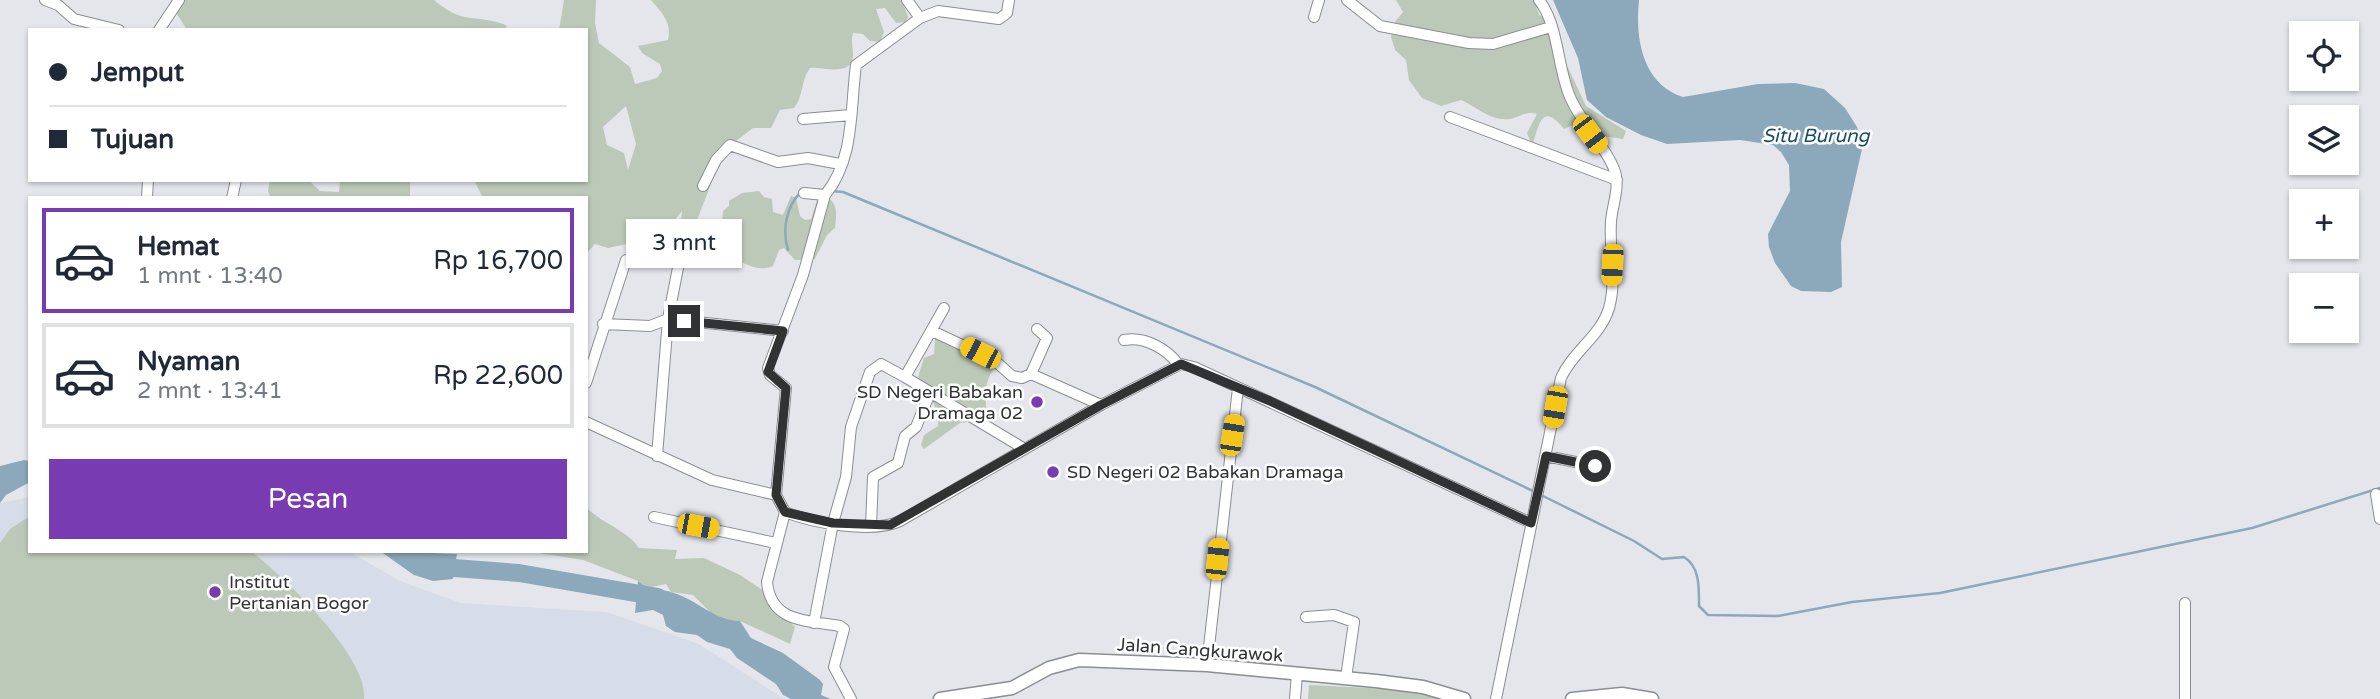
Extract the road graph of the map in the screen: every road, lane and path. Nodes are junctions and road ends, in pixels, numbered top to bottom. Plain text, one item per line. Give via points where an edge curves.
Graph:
1 (45, 0) edge
2 (178, 0) edge
3 (907, 0) edge
4 (1009, 0) edge
5 (1320, 0) edge
6 (1347, 0) edge
7 (1539, 0) edge
8 (920, 18) junction
9 (1314, 18) dead end
10 (1551, 27) junction
11 (110, 28) edge
12 (160, 28) edge
13 (851, 115) junction
14 (1450, 117) dead end
15 (803, 119) dead end
16 (840, 164) junction
17 (1617, 180) junction
18 (703, 186) dead end
19 (828, 191) junction
20 (804, 193) dead end
21 (684, 237) dead end
22 (626, 260) dead end
23 (944, 308) dead end
24 (668, 318) junction
25 (603, 324) junction
26 (1037, 329) dead end
27 (783, 331) junction
28 (932, 331) junction
29 (1124, 340) dead end
30 (1179, 365) junction
31 (1031, 374) junction
32 (588, 376) edge
33 (905, 377) junction
34 (1238, 388) junction
35 (930, 393) junction
36 (1101, 405) junction
37 (588, 423) edge
38 (1023, 448) junction
39 (657, 456) junction
40 (1546, 456) junction
41 (1595, 466) dead end
42 (2376, 494) dead end
43 (776, 495) junction
44 (785, 512) junction
45 (654, 517) dead end
46 (2380, 519) edge
47 (833, 523) junction
48 (1531, 523) junction
49 (871, 526) junction
50 (776, 544) junction
51 (2185, 603) dead end
52 (1306, 617) dead end
53 (814, 623) junction
54 (1207, 665) junction
55 (1297, 674) junction
56 (1346, 678) junction
57 (851, 699) edge
58 (940, 699) edge
59 (1295, 699) edge
60 (1464, 699) edge
61 (1496, 699) edge
62 (1572, 699) edge
63 (1652, 699) edge
64 (2185, 699) edge

1 - 11 street via 74,19
2 - 12 street
3 - 8 street
4 - 8 street via 1007,13 999,19 946,10
5 - 9 street
6 - 10 street via 1380,26 1469,43 1493,44
7 - 10 street
8 - 13 street via 856,65
10 - 17 street via 1570,97
13 - 15 street
13 - 16 street via 849,142
14 - 17 street
16 - 18 street via 808,158 778,162 730,145
16 - 19 street
17 - 40 street via 1609,307 1560,378
19 - 20 street
19 - 27 street
21 - 24 street
22 - 25 street
23 - 28 street
24 - 25 street via 650,326
24 - 27 street
24 - 39 street
25 - 32 street
26 - 31 street via 1046,338
27 - 43 street via 768,368 786,388
28 - 31 street via 994,360 1012,376
28 - 33 street
29 - 30 street via 1135,339 1165,350
30 - 34 street via 1194,367
30 - 36 street
31 - 36 street
33 - 35 street
33 - 47 street via 881,364 870,372 851,427 846,477
34 - 48 street
34 - 54 street
35 - 38 street
35 - 49 street via 916,427 905,436 898,463 873,477
36 - 38 street
37 - 39 street
38 - 49 street via 900,521
39 - 43 street via 724,484
40 - 41 street
40 - 48 street
42 - 46 street
43 - 44 street
44 - 47 street
44 - 50 street
45 - 50 street
47 - 49 street
47 - 53 street
48 - 61 street
50 - 53 street via 768,592 784,615
51 - 64 street
52 - 56 street via 1334,615 1354,622
53 - 57 street via 844,629 834,667
54 - 55 street, Jalan Cangkurawok
54 - 58 street, Jalan Cangkurawok via 1067,661 1012,688
55 - 56 street, Jalan Cangkurawok
55 - 59 street
56 - 60 street, Jalan Cangkurawok via 1423,687
62 - 63 street via 1622,694

